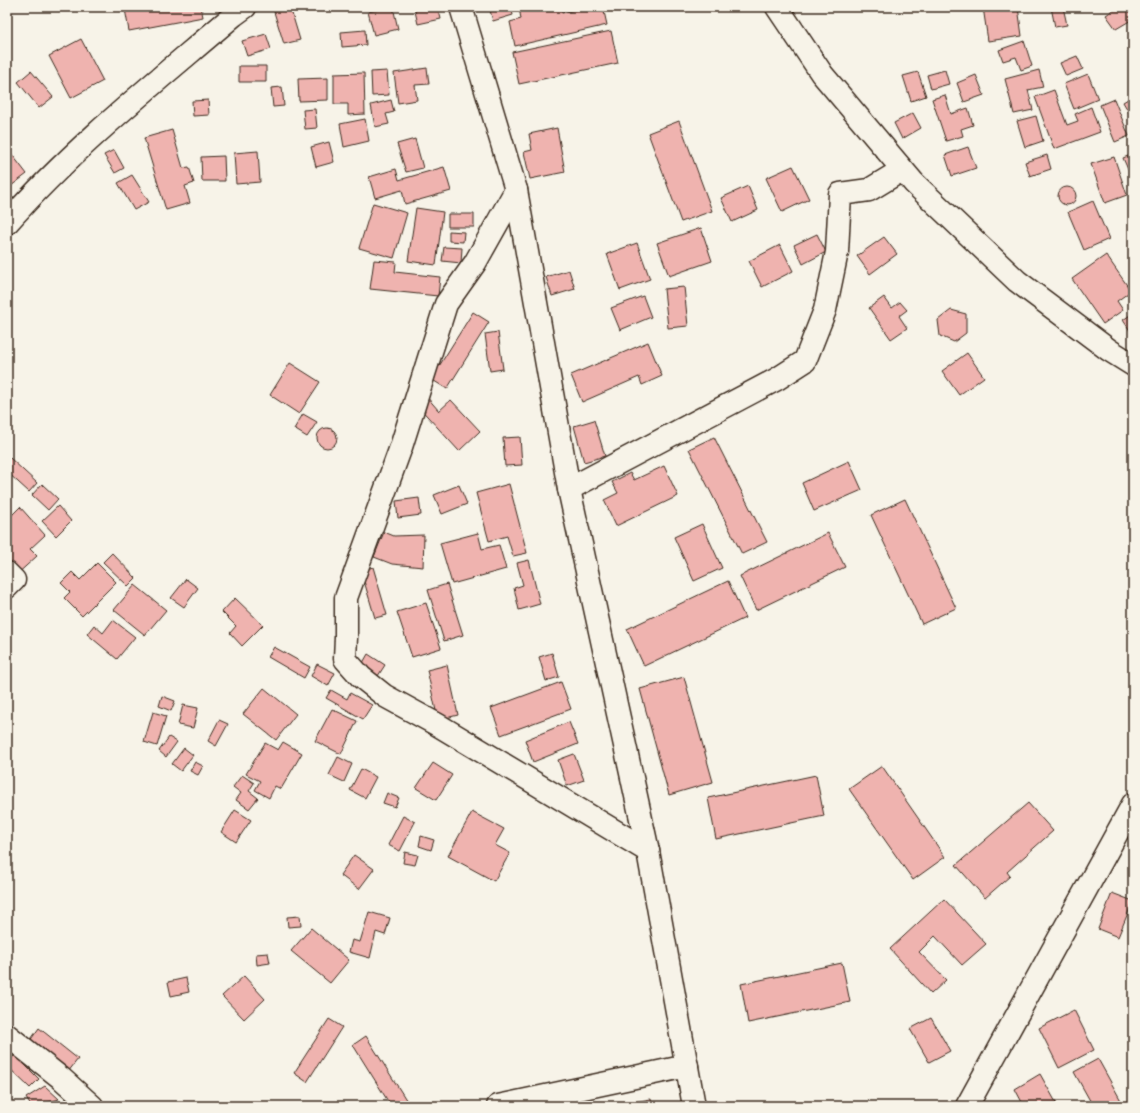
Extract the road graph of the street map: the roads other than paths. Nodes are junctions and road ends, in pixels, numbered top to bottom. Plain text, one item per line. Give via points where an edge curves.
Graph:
1 (244, 7) edge
2 (461, 7) edge
3 (777, 7) edge
4 (902, 170) junction
5 (516, 190) junction
6 (7, 223) edge
7 (1133, 365) edge
8 (569, 489) junction
9 (7, 573) edge
10 (7, 586) edge
11 (1133, 804) edge
12 (648, 851) junction
13 (7, 1035) edge
14 (687, 1066) junction
15 (92, 1106) edge
16 (498, 1106) edge
17 (694, 1106) edge
18 (967, 1106) edge

1 - 6 street via 74,154
2 - 5 street
3 - 4 street via 822,74
4 - 7 street via 1017,281
4 - 8 street via 869,190 840,194 837,252 824,310 805,361 777,379
5 - 8 street
5 - 12 street via 475,263 446,304 401,448 346,598 345,659 361,677 385,696
8 - 12 street
9 - 10 street via 14,580
11 - 18 street
12 - 14 street
13 - 15 street
14 - 16 street
14 - 17 street

